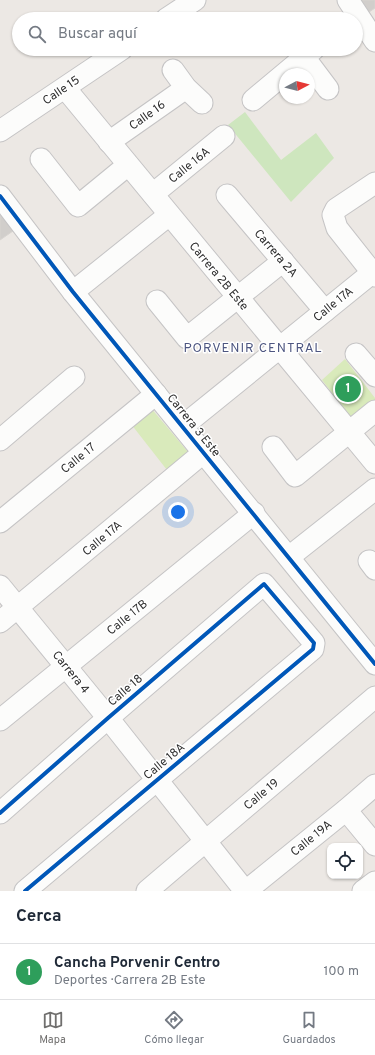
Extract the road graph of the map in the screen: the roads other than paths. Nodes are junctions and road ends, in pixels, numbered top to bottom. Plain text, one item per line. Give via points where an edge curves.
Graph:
1 (187, 2) edge
2 (175, 12) edge
3 (112, 56) edge
4 (305, 56) edge
5 (311, 56) edge
6 (173, 70) dead end
7 (65, 88) junction
8 (186, 88) junction
9 (328, 89) dead end
10 (253, 100) dead end
11 (202, 103) dead end
12 (0, 131) edge
13 (224, 136) dead end
14 (109, 142) junction
15 (41, 159) dead end
16 (128, 165) junction
17 (375, 183) edge
18 (153, 194) junction
19 (227, 195) dead end
20 (0, 196) edge
21 (169, 215) junction
22 (283, 261) junction
23 (374, 275) edge
24 (73, 292) junction
25 (238, 298) junction
26 (157, 301) dead end
27 (325, 311) junction
28 (280, 348) junction
29 (356, 354) dead end
30 (375, 376) edge
31 (74, 377) dead end
32 (156, 394) junction
33 (375, 411) edge
34 (183, 426) junction
35 (350, 431) junction
36 (0, 440) edge
37 (273, 448) dead end
38 (203, 454) junction
39 (375, 463) edge
40 (375, 489) edge
41 (254, 514) junction
42 (0, 522) edge
43 (289, 557) junction
44 (0, 586) edge
45 (18, 608) junction
46 (0, 622) edge
47 (314, 646) joint
48 (375, 664) edge
49 (66, 666) junction
50 (375, 697) edge
51 (108, 718) junction
52 (0, 720) edge
53 (156, 781) junction
54 (375, 785) edge
55 (346, 810) junction
56 (0, 812) edge
57 (206, 841) junction
58 (375, 845) edge
59 (375, 882) edge
60 (26, 891) edge
61 (147, 891) edge
62 (245, 891) edge
63 (363, 891) edge

1 - 2 street
3 - 7 street, Calle 15
4 - 10 street
5 - 9 street
6 - 8 street
7 - 12 street, Calle 15
7 - 14 street, Carrera 2B Este
8 - 11 street
8 - 14 street, Calle 16
13 - 18 street, Calle 16A
14 - 16 street, Carrera 2B Este
15 - 16 street via 78,206
16 - 18 street, Carrera 2B Este
17 - 23 street via 336,209 333,215 337,228
18 - 21 street, Carrera 2B Este
19 - 22 street, Carrera 2A
20 - 24 street, Carrera 3 Este
21 - 24 street
21 - 25 street, Carrera 2B Este
22 - 25 street
22 - 27 street, Carrera 2A
23 - 27 street, Calle 17A
24 - 32 street, Carrera 3 Este
25 - 26 street via 188,338
25 - 28 street, Carrera 2B Este
27 - 28 street, Calle 17A
28 - 34 street, Calle 17A
28 - 35 street, Carrera 2B Este
29 - 30 street
31 - 36 street
32 - 34 street, Carrera 3 Este
32 - 42 street, Calle 17
33 - 35 street
34 - 38 street, Carrera 3 Este
35 - 37 street via 295,476
35 - 39 street, Carrera 2B Este
38 - 41 street, Carrera 3 Este
38 - 45 street, Calle 17A
40 - 43 street
41 - 43 street, Carrera 3 Este
41 - 49 street, Calle 17B
43 - 48 street, Carrera 3 Este
44 - 45 street, Carrera 4
45 - 46 street, Calle 17A
45 - 49 street, Carrera 4
47 - 51 street, Calle 18 via 264,584
47 - 53 street, Calle 18A
49 - 51 street, Carrera 4
49 - 52 street, Calle 17B
50 - 57 street, Calle 19
51 - 53 street, Carrera 4
51 - 56 street, Calle 18
53 - 57 street, Carrera 4
53 - 60 street, Calle 18A
54 - 55 street, Calle 19A
55 - 58 street
55 - 62 street, Calle 19A
57 - 61 street, Calle 19
57 - 62 street, Carrera 4
59 - 63 street

